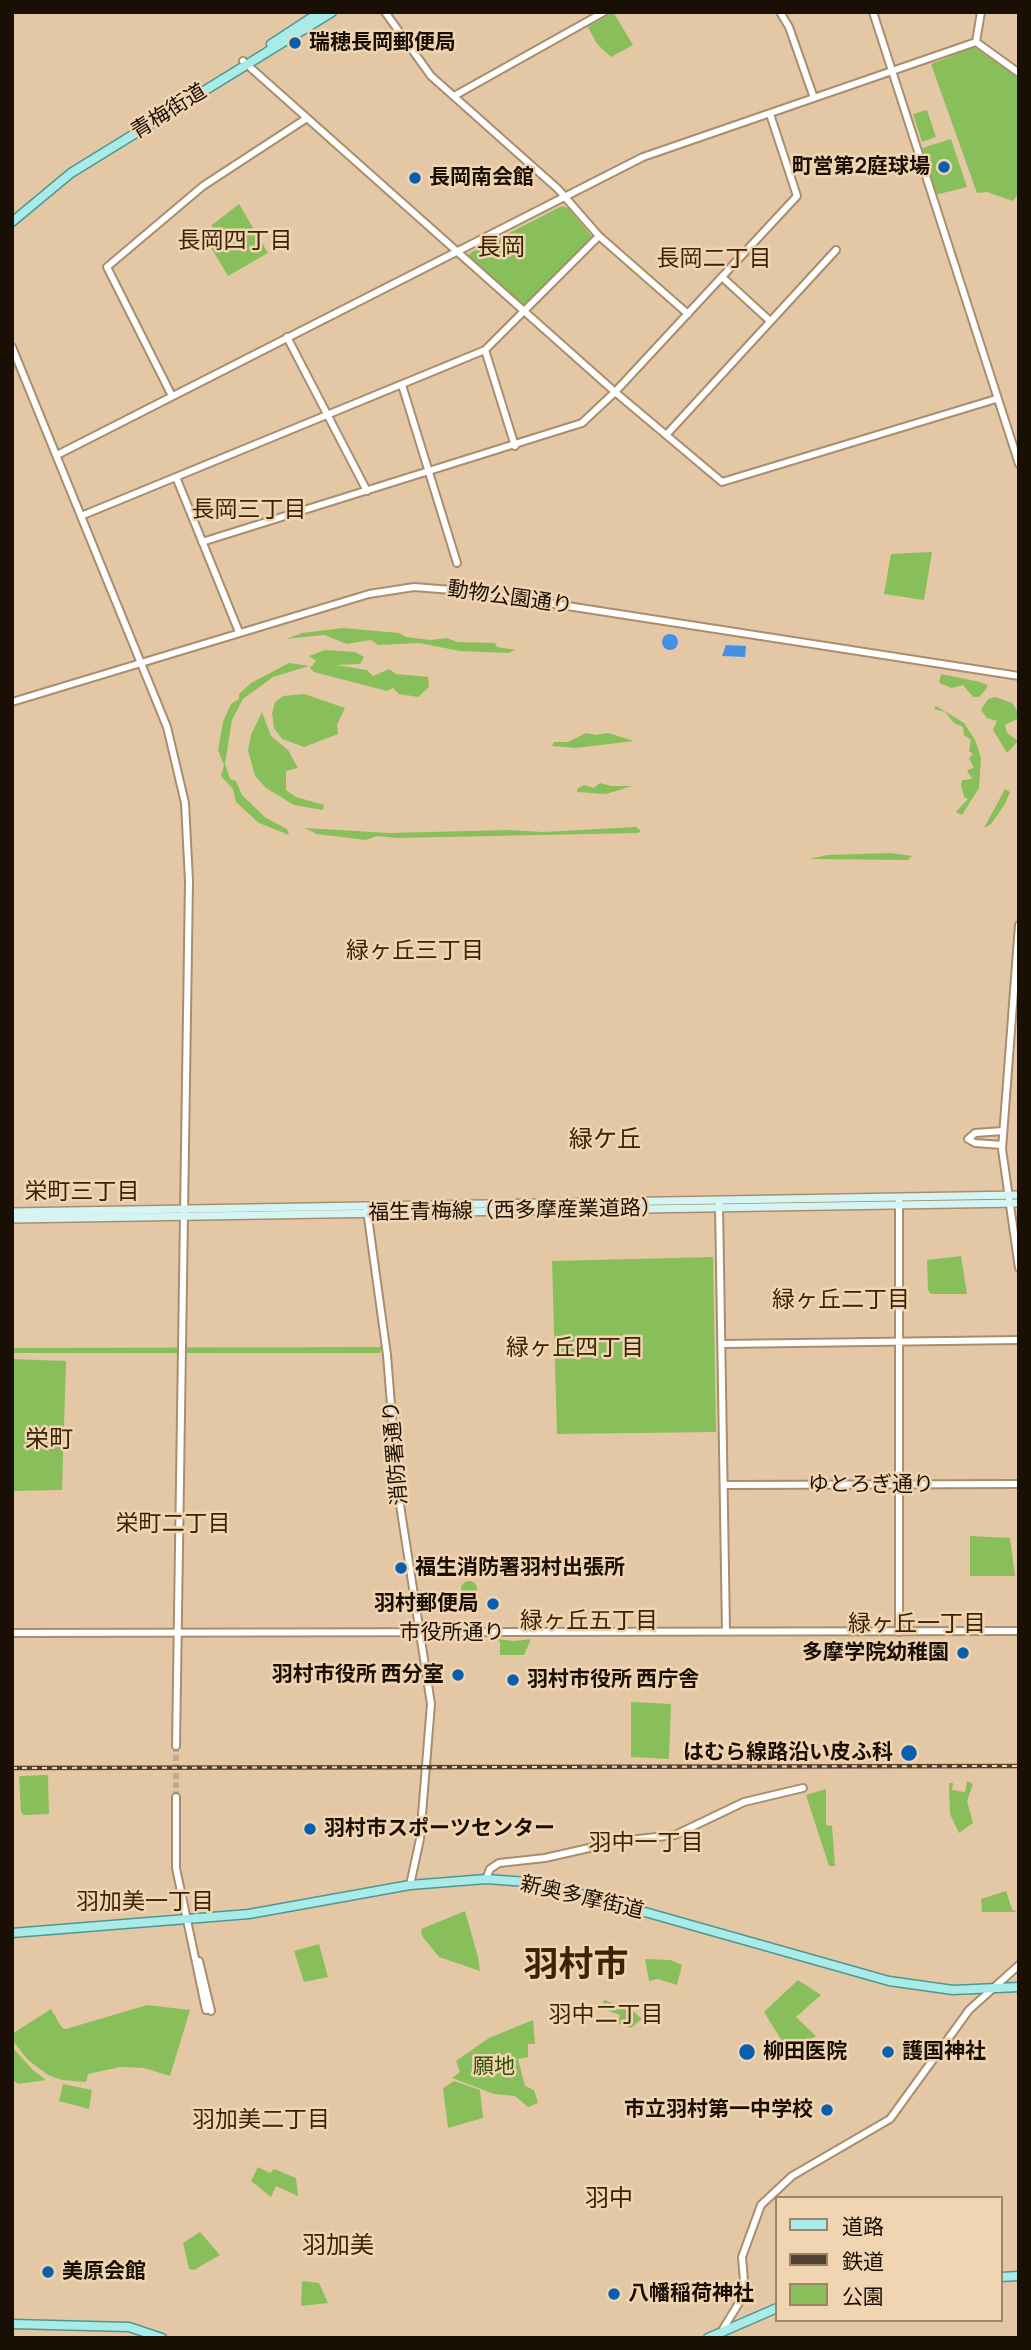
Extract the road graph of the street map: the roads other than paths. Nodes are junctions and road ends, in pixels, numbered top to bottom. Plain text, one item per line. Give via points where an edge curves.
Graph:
1 (320, 12) edge
2 (332, 12) edge
3 (385, 12) edge
4 (604, 12) edge
5 (780, 12) edge
6 (873, 12) edge
7 (981, 12) edge
8 (976, 42) junction
9 (245, 63) junction
10 (890, 72) junction
11 (1019, 74) edge
12 (454, 96) junction
13 (814, 98) junction
14 (770, 114) junction
15 (307, 118) junction
16 (565, 196) junction
17 (12, 215) edge
18 (12, 222) edge
19 (599, 236) junction
20 (836, 250) dead end
21 (456, 251) junction
22 (722, 276) junction
23 (524, 311) junction
24 (688, 314) junction
25 (771, 321) junction
26 (287, 337) junction
27 (12, 347) edge
28 (485, 350) junction
29 (402, 384) junction
30 (615, 392) junction
31 (172, 396) junction
32 (996, 398) junction
33 (328, 414) junction
34 (667, 434) junction
35 (515, 446) junction
36 (57, 455) junction
37 (1019, 464) edge
38 (429, 472) junction
39 (176, 477) junction
40 (367, 491) junction
41 (81, 516) junction
42 (202, 542) junction
43 (457, 563) dead end
44 (239, 632) junction
45 (141, 662) junction
46 (1019, 676) edge
47 (12, 702) edge
48 (1019, 925) edge
49 (1003, 1131) junction
50 (1002, 1145) junction
51 (1019, 1195) edge
52 (1007, 1199) junction
53 (899, 1201) junction
54 (1019, 1203) edge
55 (719, 1204) junction
56 (367, 1210) junction
57 (12, 1212) edge
58 (185, 1212) junction
59 (12, 1219) edge
60 (1019, 1268) edge
61 (1019, 1340) edge
62 (900, 1342) junction
63 (722, 1345) junction
64 (1019, 1484) edge
65 (724, 1485) junction
66 (899, 1485) junction
67 (726, 1632) junction
68 (899, 1632) junction
69 (1019, 1632) edge
70 (12, 1633) edge
71 (179, 1633) junction
72 (419, 1633) junction
73 (176, 1746) tunnel mouth
74 (803, 1788) dead end
75 (176, 1797) tunnel mouth
76 (486, 1879) junction
77 (410, 1885) junction
78 (187, 1919) junction
79 (12, 1933) edge
80 (1019, 1965) edge
81 (1019, 1987) edge
82 (989, 1990) junction
83 (209, 2011) dead end
84 (776, 2308) edge
85 (12, 2324) edge
86 (723, 2329) junction
87 (162, 2338) edge
88 (708, 2338) edge

1 - 9 main road, 青梅街道
2 - 9 main road, 青梅街道
3 - 12 street via 417,60
4 - 12 street
5 - 13 street
6 - 10 street
7 - 8 street
8 - 10 street
8 - 11 street
9 - 15 street
9 - 17 main road, 青梅街道 via 103,147
9 - 18 main road, 青梅街道 via 71,173
10 - 13 street
10 - 32 street
12 - 16 street
13 - 14 street
14 - 16 street via 643,158
14 - 22 street via 797,196
15 - 21 street
15 - 31 street via 202,186 107,267
16 - 19 street
16 - 21 street
19 - 23 street
19 - 24 street
20 - 25 street
21 - 23 street
21 - 26 street
22 - 24 street
22 - 25 street
23 - 28 street
23 - 30 street
24 - 30 street
25 - 34 street
26 - 31 street
26 - 33 street
27 - 36 street
28 - 29 street
28 - 35 street
29 - 33 street
29 - 38 street
30 - 34 street
30 - 35 street via 582,423
31 - 36 street
32 - 34 street via 722,482
32 - 37 street
33 - 39 street
33 - 40 street
35 - 38 street
36 - 41 street
38 - 40 street
38 - 43 street
39 - 41 street
39 - 42 street
40 - 42 street
41 - 45 street
42 - 44 street
44 - 45 street, 動物公園通り
44 - 46 street, 動物公園通り via 369,594 441,587
45 - 47 street, 動物公園通り
45 - 58 street via 174,747 189,836
48 - 49 street
49 - 50 street
49 - 50 street via 975,1133 968,1139
50 - 52 street
51 - 52 main road, 福生青梅線（西多摩産業道路）
52 - 53 main road, 福生青梅線（西多摩産業道路）
52 - 54 main road, 福生青梅線（西多摩産業道路）
52 - 60 street
53 - 55 main road, 福生青梅線（西多摩産業道路）
53 - 62 street
55 - 56 main road, 福生青梅線（西多摩産業道路）
55 - 63 street
56 - 58 main road, 福生青梅線（西多摩産業道路）
56 - 72 street, 消防署通り via 387,1355 398,1492
57 - 58 main road, 福生青梅線（西多摩産業道路）
58 - 59 main road, 福生青梅線（西多摩産業道路）
58 - 71 street
61 - 62 street
62 - 63 street
62 - 66 street
63 - 65 street
64 - 66 street, ゆとろぎ通り
65 - 66 street, ゆとろぎ通り
65 - 67 street
66 - 68 street
67 - 68 street, 市役所通り
67 - 72 street, 市役所通り
68 - 69 street, 市役所通り
70 - 71 street, 市役所通り
71 - 72 street, 市役所通り
71 - 73 street
72 - 77 street, 消防署通り via 430,1699 420,1839
74 - 76 street via 750,1800 675,1835 499,1863
75 - 78 street via 176,1868
76 - 77 main road, 新奥多摩街道
76 - 82 main road, 新奥多摩街道 via 574,1892 889,1981
77 - 78 main road, 新奥多摩街道 via 249,1914
78 - 79 main road, 新奥多摩街道
78 - 83 street
80 - 82 street
81 - 82 main road, 新奥多摩街道
82 - 86 street via 958,2024 890,2119 792,2176 761,2205 741,2257 745,2293
84 - 86 main road
85 - 87 main road via 129,2328
86 - 88 main road

